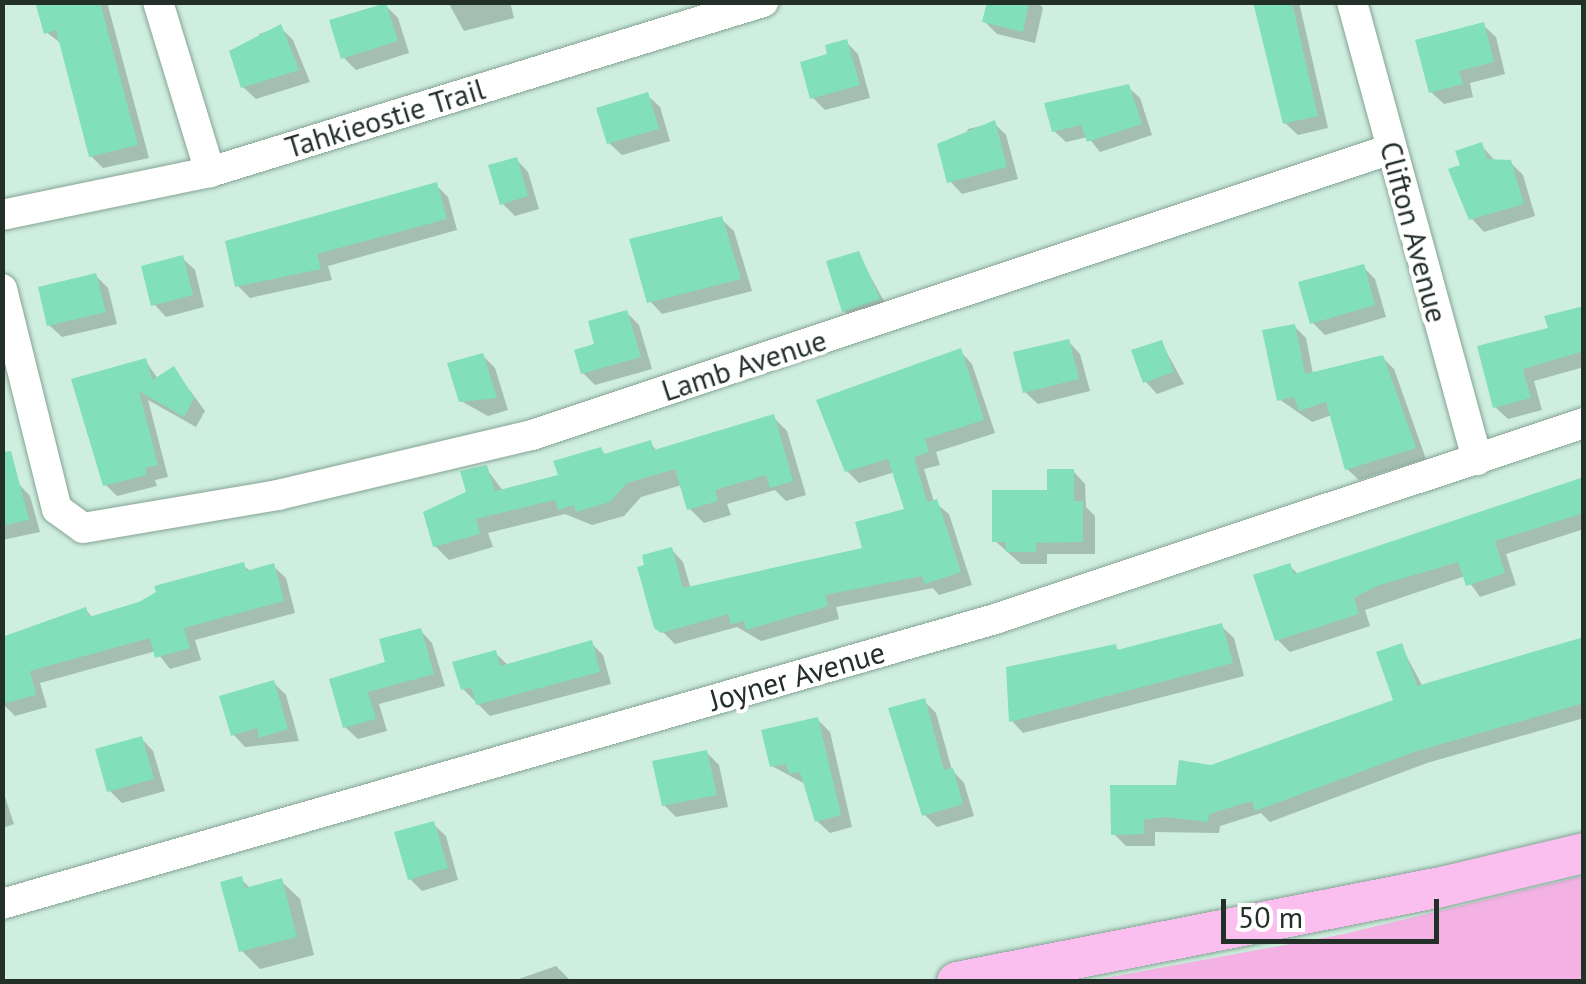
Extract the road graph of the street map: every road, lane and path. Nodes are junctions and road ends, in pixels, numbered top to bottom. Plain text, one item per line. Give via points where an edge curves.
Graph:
1 (158, 2) edge
2 (763, 2) edge
3 (1352, 2) edge
4 (1391, 149) junction
5 (210, 172) junction
6 (2, 215) edge
7 (2, 289) edge
8 (1584, 422) edge
9 (1477, 460) junction
10 (1584, 852) edge
11 (2, 904) edge
12 (958, 982) edge

1 - 5 street
2 - 5 street, Tahkieostie Trail
3 - 4 street, Clifton Avenue
4 - 7 street, Lamb Avenue via 532,436 278,495 84,528 57,508
4 - 9 street, Clifton Avenue
5 - 6 street, Tahkieostie Trail
8 - 9 street, Joyner Avenue
9 - 11 street, Joyner Avenue via 995,619
10 - 12 main road via 1437,888

